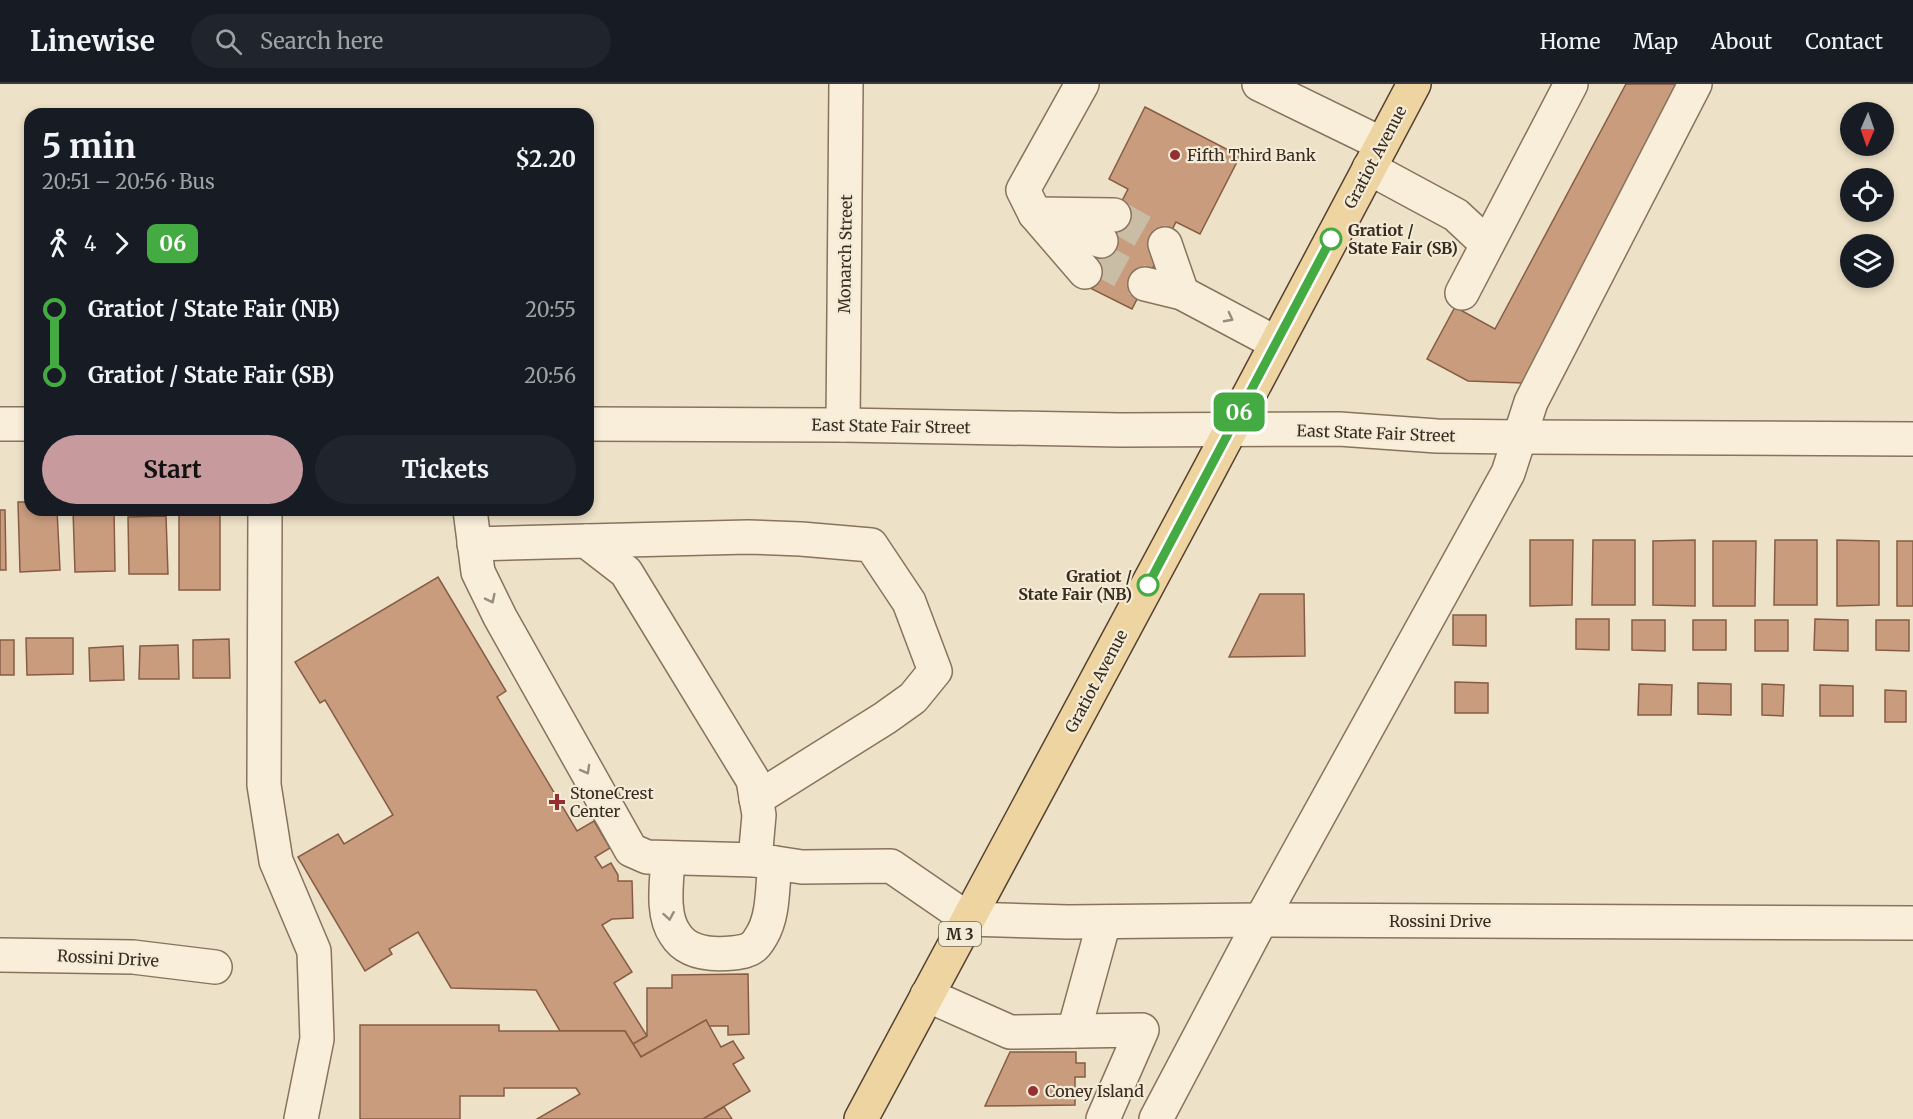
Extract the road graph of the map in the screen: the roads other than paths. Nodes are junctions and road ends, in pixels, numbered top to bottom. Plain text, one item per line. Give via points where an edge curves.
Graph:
1 (846, 84) edge
2 (1082, 84) edge
3 (1260, 84) edge
4 (1414, 84) edge
5 (1571, 84) edge
6 (1695, 84) edge
7 (1376, 156) junction
8 (1035, 214) junction
9 (1487, 244) junction
10 (1462, 292) dead end
11 (1182, 293) junction
12 (1276, 344) junction
13 (0, 424) edge
14 (24, 424) edge
15 (594, 424) edge
16 (843, 425) junction
17 (1230, 430) junction
18 (1521, 437) junction
19 (1913, 439) edge
20 (265, 516) edge
21 (471, 516) edge
22 (586, 541) junction
23 (474, 544) junction
24 (756, 799) junction
25 (668, 858) junction
26 (765, 862) junction
27 (968, 919) junction
28 (1261, 920) junction
29 (1104, 922) junction
30 (1913, 923) edge
31 (0, 955) edge
32 (215, 967) dead end
33 (927, 995) junction
34 (1074, 1031) junction
35 (301, 1119) edge
36 (861, 1119) edge
37 (1103, 1119) edge
38 (1156, 1119) edge

1 - 16 street, Monarch Street
2 - 8 street via 1023,190
3 - 7 street
4 - 7 main road, Gratiot Avenue / M 3
5 - 9 street
6 - 18 street via 1534,395
7 - 9 street via 1456,215
7 - 12 main road, Gratiot Avenue / M 3
8 - 8 street via 1100,243
9 - 10 street
11 - 11 street via 1152,270
11 -> 12 street
12 - 17 main road, Gratiot Avenue / M 3
13 - 14 street
15 - 16 street, East State Fair Street
16 - 17 street, East State Fair Street
17 - 18 street, East State Fair Street via 1339,429
17 - 27 main road, Gratiot Avenue / M 3
18 - 19 street, East State Fair Street
18 - 28 street via 1508,473
20 - 35 street via 264,785 276,861 314,951 317,1039
21 - 23 street
22 - 23 street
22 - 24 street via 626,572 753,780
22 - 24 street via 748,537 871,545 909,602 935,671 913,698
23 -> 25 street via 477,572 500,617 631,850 647,857
24 - 26 street
25 - 26 street
25 -> 26 street via 667,902 675,936 693,949 714,954 753,948 764,933 770,914
26 - 27 street via 802,867 891,866
27 - 29 street, Rossini Drive
27 - 33 main road, Gratiot Avenue / M 3
28 - 29 street, Rossini Drive
28 - 30 street, Rossini Drive
28 - 38 street
29 - 34 street
31 - 32 street, Rossini Drive via 133,957
33 - 34 street via 1010,1032
33 - 36 main road, Gratiot Avenue / M 3
34 - 37 street via 1142,1030

